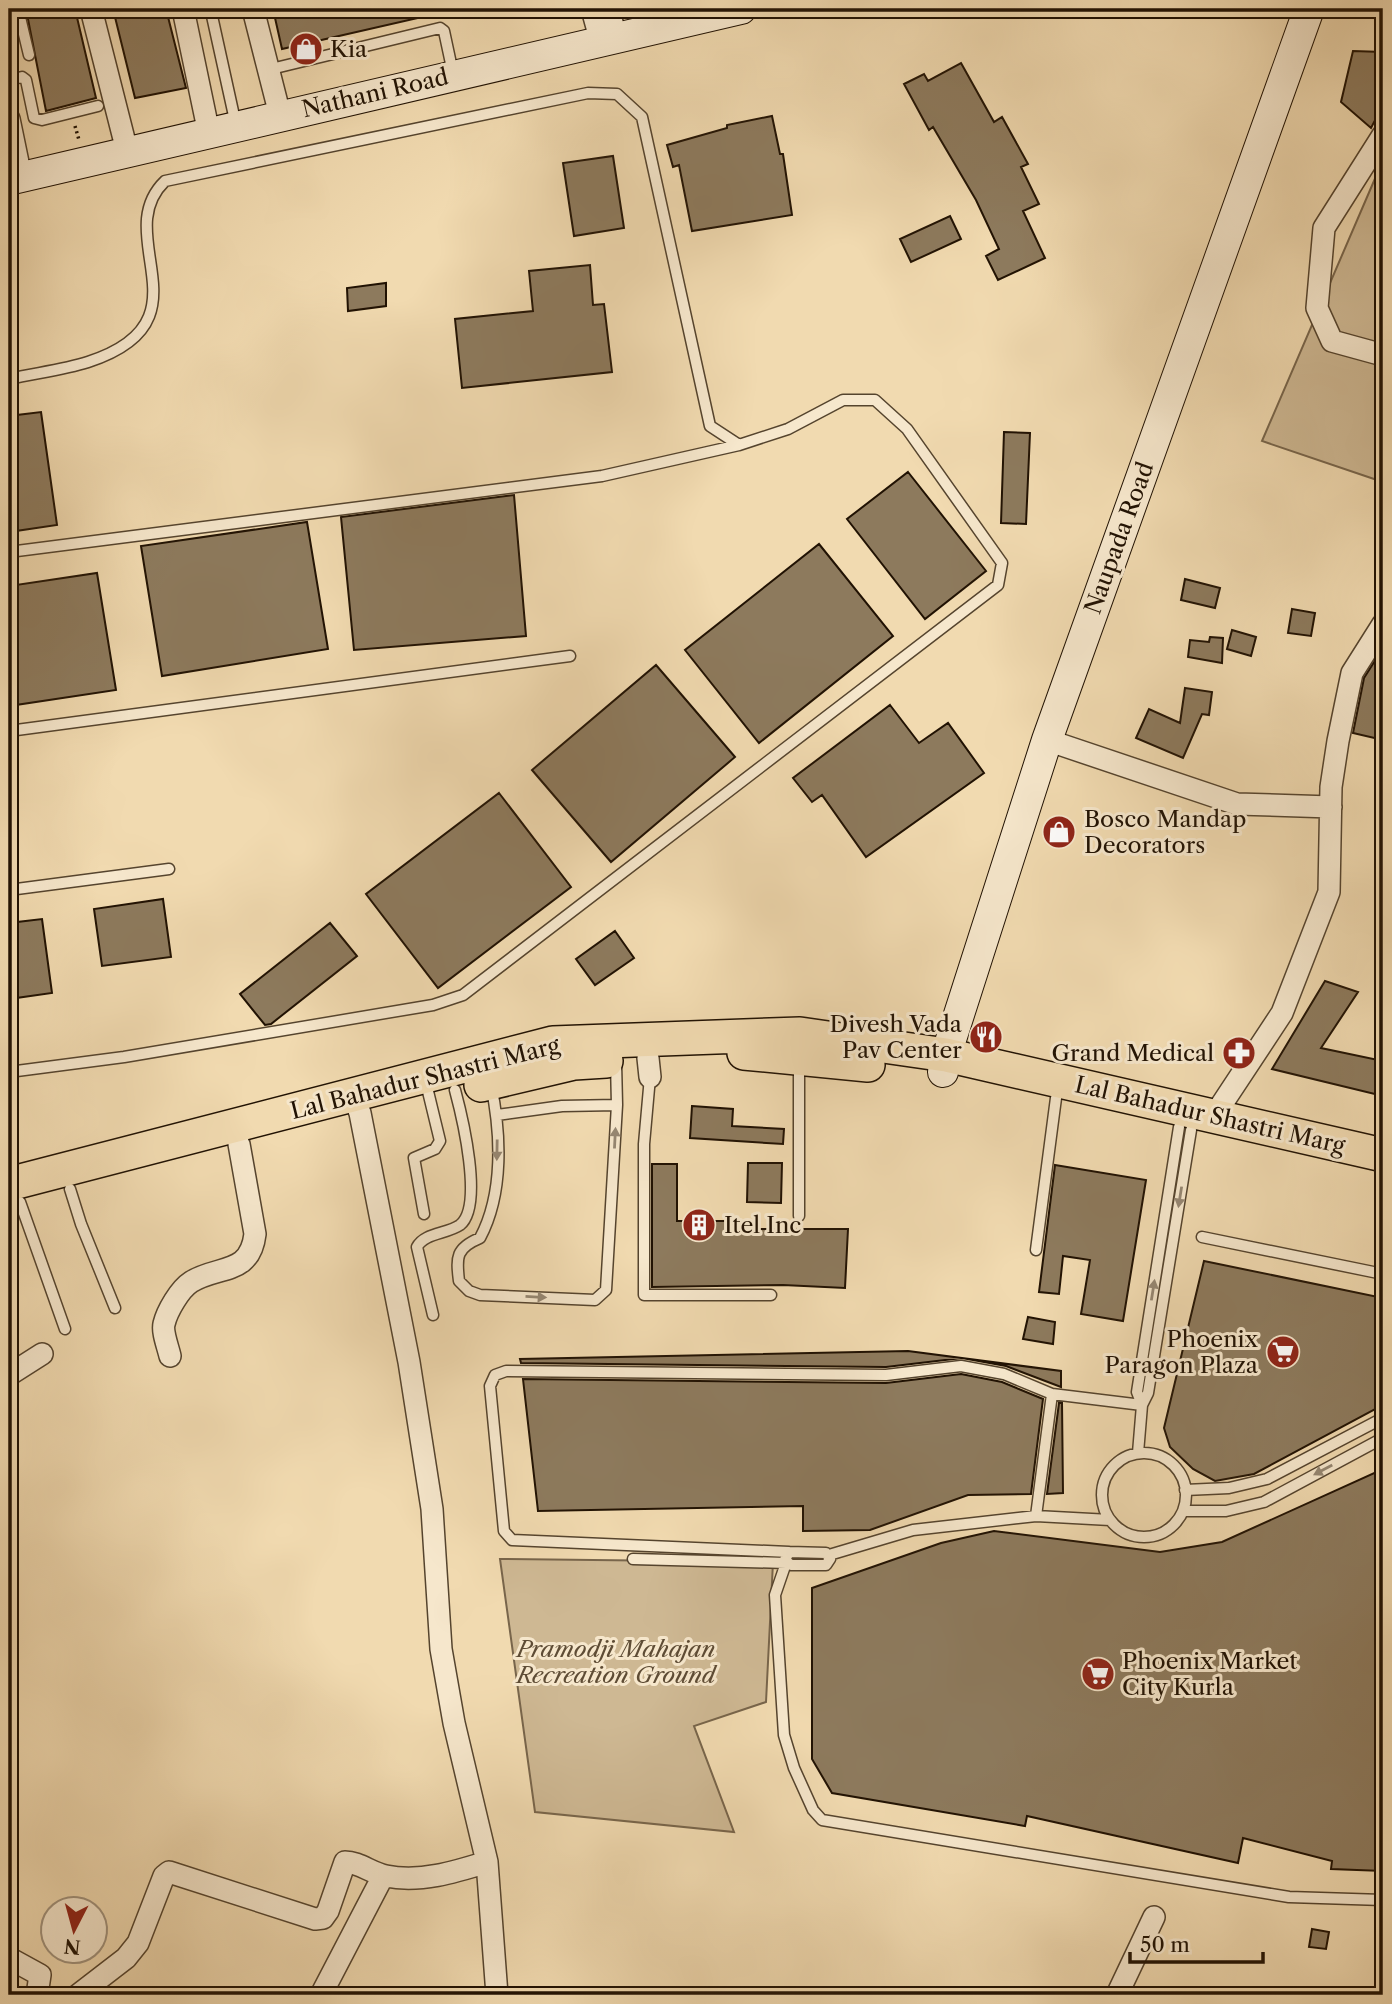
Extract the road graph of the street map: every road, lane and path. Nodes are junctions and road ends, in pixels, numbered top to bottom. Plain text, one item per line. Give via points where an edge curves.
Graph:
1 (91, 9) edge
2 (98, 9) edge
3 (183, 9) edge
4 (741, 9) edge
5 (1309, 9) edge
6 (663, 14) edge
7 (15, 15) edge
8 (248, 15) edge
9 (212, 16) dead end
10 (604, 25) edge
11 (29, 55) dead end
12 (452, 66) junction
13 (268, 70) junction
14 (9, 80) edge
15 (98, 106) dead end
16 (272, 112) junction
17 (71, 113) junction
18 (9, 119) edge
19 (226, 122) junction
20 (75, 126) dead end
21 (1383, 135) edge
22 (128, 142) junction
23 (14, 173) edge
24 (1383, 355) edge
25 (9, 379) edge
26 (739, 445) junction
27 (9, 552) edge
28 (1383, 624) edge
29 (570, 656) dead end
30 (9, 731) edge
31 (1047, 740) junction
32 (1331, 807) junction
33 (169, 869) dead end
34 (9, 890) edge
35 (799, 1046) junction
36 (556, 1055) junction
37 (944, 1063) junction
38 (638, 1065) junction
39 (9, 1072) edge
40 (490, 1082) junction
41 (436, 1088) junction
42 (1056, 1098) junction
43 (357, 1104) junction
44 (617, 1105) junction
45 (497, 1115) junction
46 (1195, 1125) junction
47 (239, 1144) junction
48 (1383, 1155) edge
49 (1383, 1173) edge
50 (70, 1189) junction
51 (13, 1197) edge
52 (424, 1214) dead end
53 (799, 1216) dead end
54 (1202, 1237) dead end
55 (1036, 1250) dead end
56 (1383, 1275) edge
57 (771, 1294) dead end
58 (115, 1308) dead end
59 (433, 1315) dead end
60 (65, 1329) dead end
61 (42, 1354) dead end
62 (170, 1356) dead end
63 (9, 1375) edge
64 (1052, 1394) junction
65 (1142, 1405) junction
66 (1383, 1418) edge
67 (1383, 1438) edge
68 (1138, 1453) junction
69 (1185, 1490) junction
70 (1183, 1511) junction
71 (1036, 1516) junction
72 (1110, 1520) junction
73 (788, 1558) junction
74 (633, 1559) dead end
75 (487, 1862) junction
76 (383, 1876) junction
77 (1383, 1900) edge
78 (1154, 1917) dead end
79 (9, 1958) edge
80 (37, 1995) edge
81 (78, 1995) edge
82 (321, 1995) edge
83 (497, 1995) edge
84 (1117, 1995) edge

1 - 22 street
2 - 22 street
3 - 19 street
4 - 6 street, Nathani Road
5 - 31 street, Naupada Road
6 - 10 street, Nathani Road
7 - 11 lane
8 - 13 street via 260,37
8 - 16 street
9 - 19 lane
10 - 12 street, Nathani Road
12 - 13 lane via 440,28
12 - 16 street, Nathani Road
13 - 16 street
14 - 17 lane via 26,80 34,118
15 - 17 lane
16 - 19 street, Nathani Road
17 - 20 lane
18 - 23 street
19 - 22 street, Nathani Road
19 - 23 street, Nathani Road
21 - 24 street via 1324,228 1317,308 1332,341
22 - 23 street, Nathani Road
25 - 26 lane via 89,361 142,330 153,308 155,278 146,216 156,190 165,181 588,93 617,94 642,117 710,426
26 - 27 lane via 602,476
26 - 39 lane via 788,429 843,400 875,400 907,429 1002,563 998,585 463,995 433,1005
28 - 32 street via 1352,673
29 - 30 lane
31 - 32 street via 1237,804
31 - 37 street, Naupada Road
32 - 46 street via 1329,892 1282,1013
33 - 34 lane
35 - 36 main road, Lal Bahadur Shastri Marg
35 - 37 main road, Lal Bahadur Shastri Marg
35 - 38 main road, Lal Bahadur Shastri Marg
35 - 53 lane
36 - 38 main road, Lal Bahadur Shastri Marg
36 - 40 main road, Lal Bahadur Shastri Marg
36 - 41 main road, Lal Bahadur Shastri Marg
37 - 42 main road, Lal Bahadur Shastri Marg
37 - 46 main road, Lal Bahadur Shastri Marg
38 - 44 lane
38 - 57 lane via 644,1144 644,1295
40 - 41 main road, Lal Bahadur Shastri Marg
40 - 45 lane
41 - 43 main road, Lal Bahadur Shastri Marg
41 - 52 lane via 440,1141 435,1149 414,1158
41 - 59 lane via 469,1155 465,1218 417,1247
42 - 46 main road, Lal Bahadur Shastri Marg
42 - 55 lane
43 - 47 main road, Lal Bahadur Shastri Marg
43 - 51 main road, Lal Bahadur Shastri Marg
43 - 75 street via 409,1362 432,1509 443,1661
44 - 45 lane via 562,1106
45 -> 44 lane via 494,1193 480,1238 459,1251 459,1281 480,1295 595,1300 606,1290
46 - 48 main road, Lal Bahadur Shastri Marg
46 - 49 main road, Lal Bahadur Shastri Marg
46 - 65 lane via 1148,1393
47 - 50 main road, Lal Bahadur Shastri Marg
47 - 62 street via 255,1234 253,1248 246,1259 226,1270 190,1282 163,1325
50 - 51 main road, Lal Bahadur Shastri Marg
50 - 58 lane
51 - 60 lane
54 - 56 lane
61 - 63 street
64 - 65 lane
64 - 71 lane
64 - 73 lane via 1004,1374 961,1366 886,1375 520,1371 495,1375 490,1386 504,1531 512,1540
65 - 68 lane
66 - 69 lane via 1267,1479 1229,1488
67 -> 70 lane via 1264,1502 1226,1511
68 - 69 lane via 1166,1459 1177,1469
68 - 72 lane via 1118,1461 1104,1479 1103,1507
69 - 70 lane
70 - 72 lane via 1167,1530 1155,1535 1130,1535
71 - 72 lane
71 - 73 lane via 913,1530 829,1555
73 - 74 lane
73 - 77 lane via 775,1595 784,1735 808,1800 822,1820 1289,1897
75 - 76 street via 425,1878
75 - 83 street
76 - 81 street via 345,1862 328,1911 315,1919 169,1872 138,1942 126,1958
76 - 82 street
78 - 84 street
79 - 80 street via 40,1975

